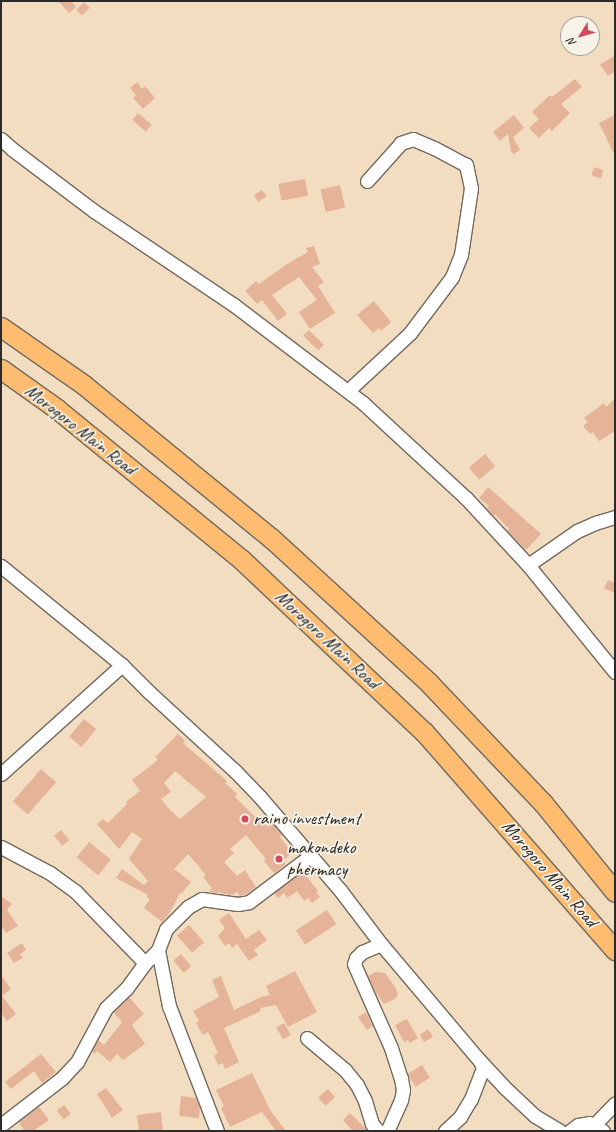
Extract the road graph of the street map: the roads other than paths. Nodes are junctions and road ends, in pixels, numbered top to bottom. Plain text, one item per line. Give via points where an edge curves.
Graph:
1 (1, 139) edge
2 (367, 181) dead end
3 (1, 327) edge
4 (1, 369) edge
5 (353, 386) dead end
6 (615, 517) edge
7 (528, 565) junction
8 (1, 566) edge
9 (122, 665) junction
10 (615, 672) edge
11 (1, 774) edge
12 (1, 847) edge
13 (310, 856) junction
14 (615, 892) edge
15 (381, 944) junction
16 (158, 950) junction
17 (615, 950) edge
18 (145, 962) junction
19 (307, 1038) dead end
20 (480, 1061) junction
21 (615, 1103) edge
22 (1, 1125) edge
23 (599, 1128) edge
24 (615, 1128) edge
25 (217, 1131) edge
26 (378, 1131) edge
27 (387, 1131) edge
28 (445, 1131) edge
29 (560, 1131) edge
30 (570, 1131) edge
31 (612, 1131) edge

1 - 7 street via 94,212 234,305 363,403 466,498
2 - 5 street via 401,144 413,139 466,165 471,188 461,255 452,277 410,333
3 - 14 highway, Morogoro Main Road via 84,385 271,538 388,645 429,683 543,803
4 - 17 highway, Morogoro Main Road via 57,409 242,560 424,732
6 - 7 street via 577,531
7 - 10 street
8 - 9 street
9 - 11 street
9 - 13 street via 251,787
12 - 18 street via 50,873 76,892
13 - 15 street
13 - 16 street via 249,902 243,904 202,899 197,901 166,929
15 - 20 street
15 - 27 street via 362,952 354,964 391,1048 401,1078 401,1100
16 - 18 street
16 - 25 street via 169,1006
18 - 22 street via 126,989 106,1008 77,1062 62,1078
19 - 26 street via 345,1070 357,1085 372,1124
20 - 28 street via 483,1067 471,1099 460,1117
20 - 29 street via 536,1116
21 - 23 street
23 - 30 street via 583,1123
24 - 31 street

